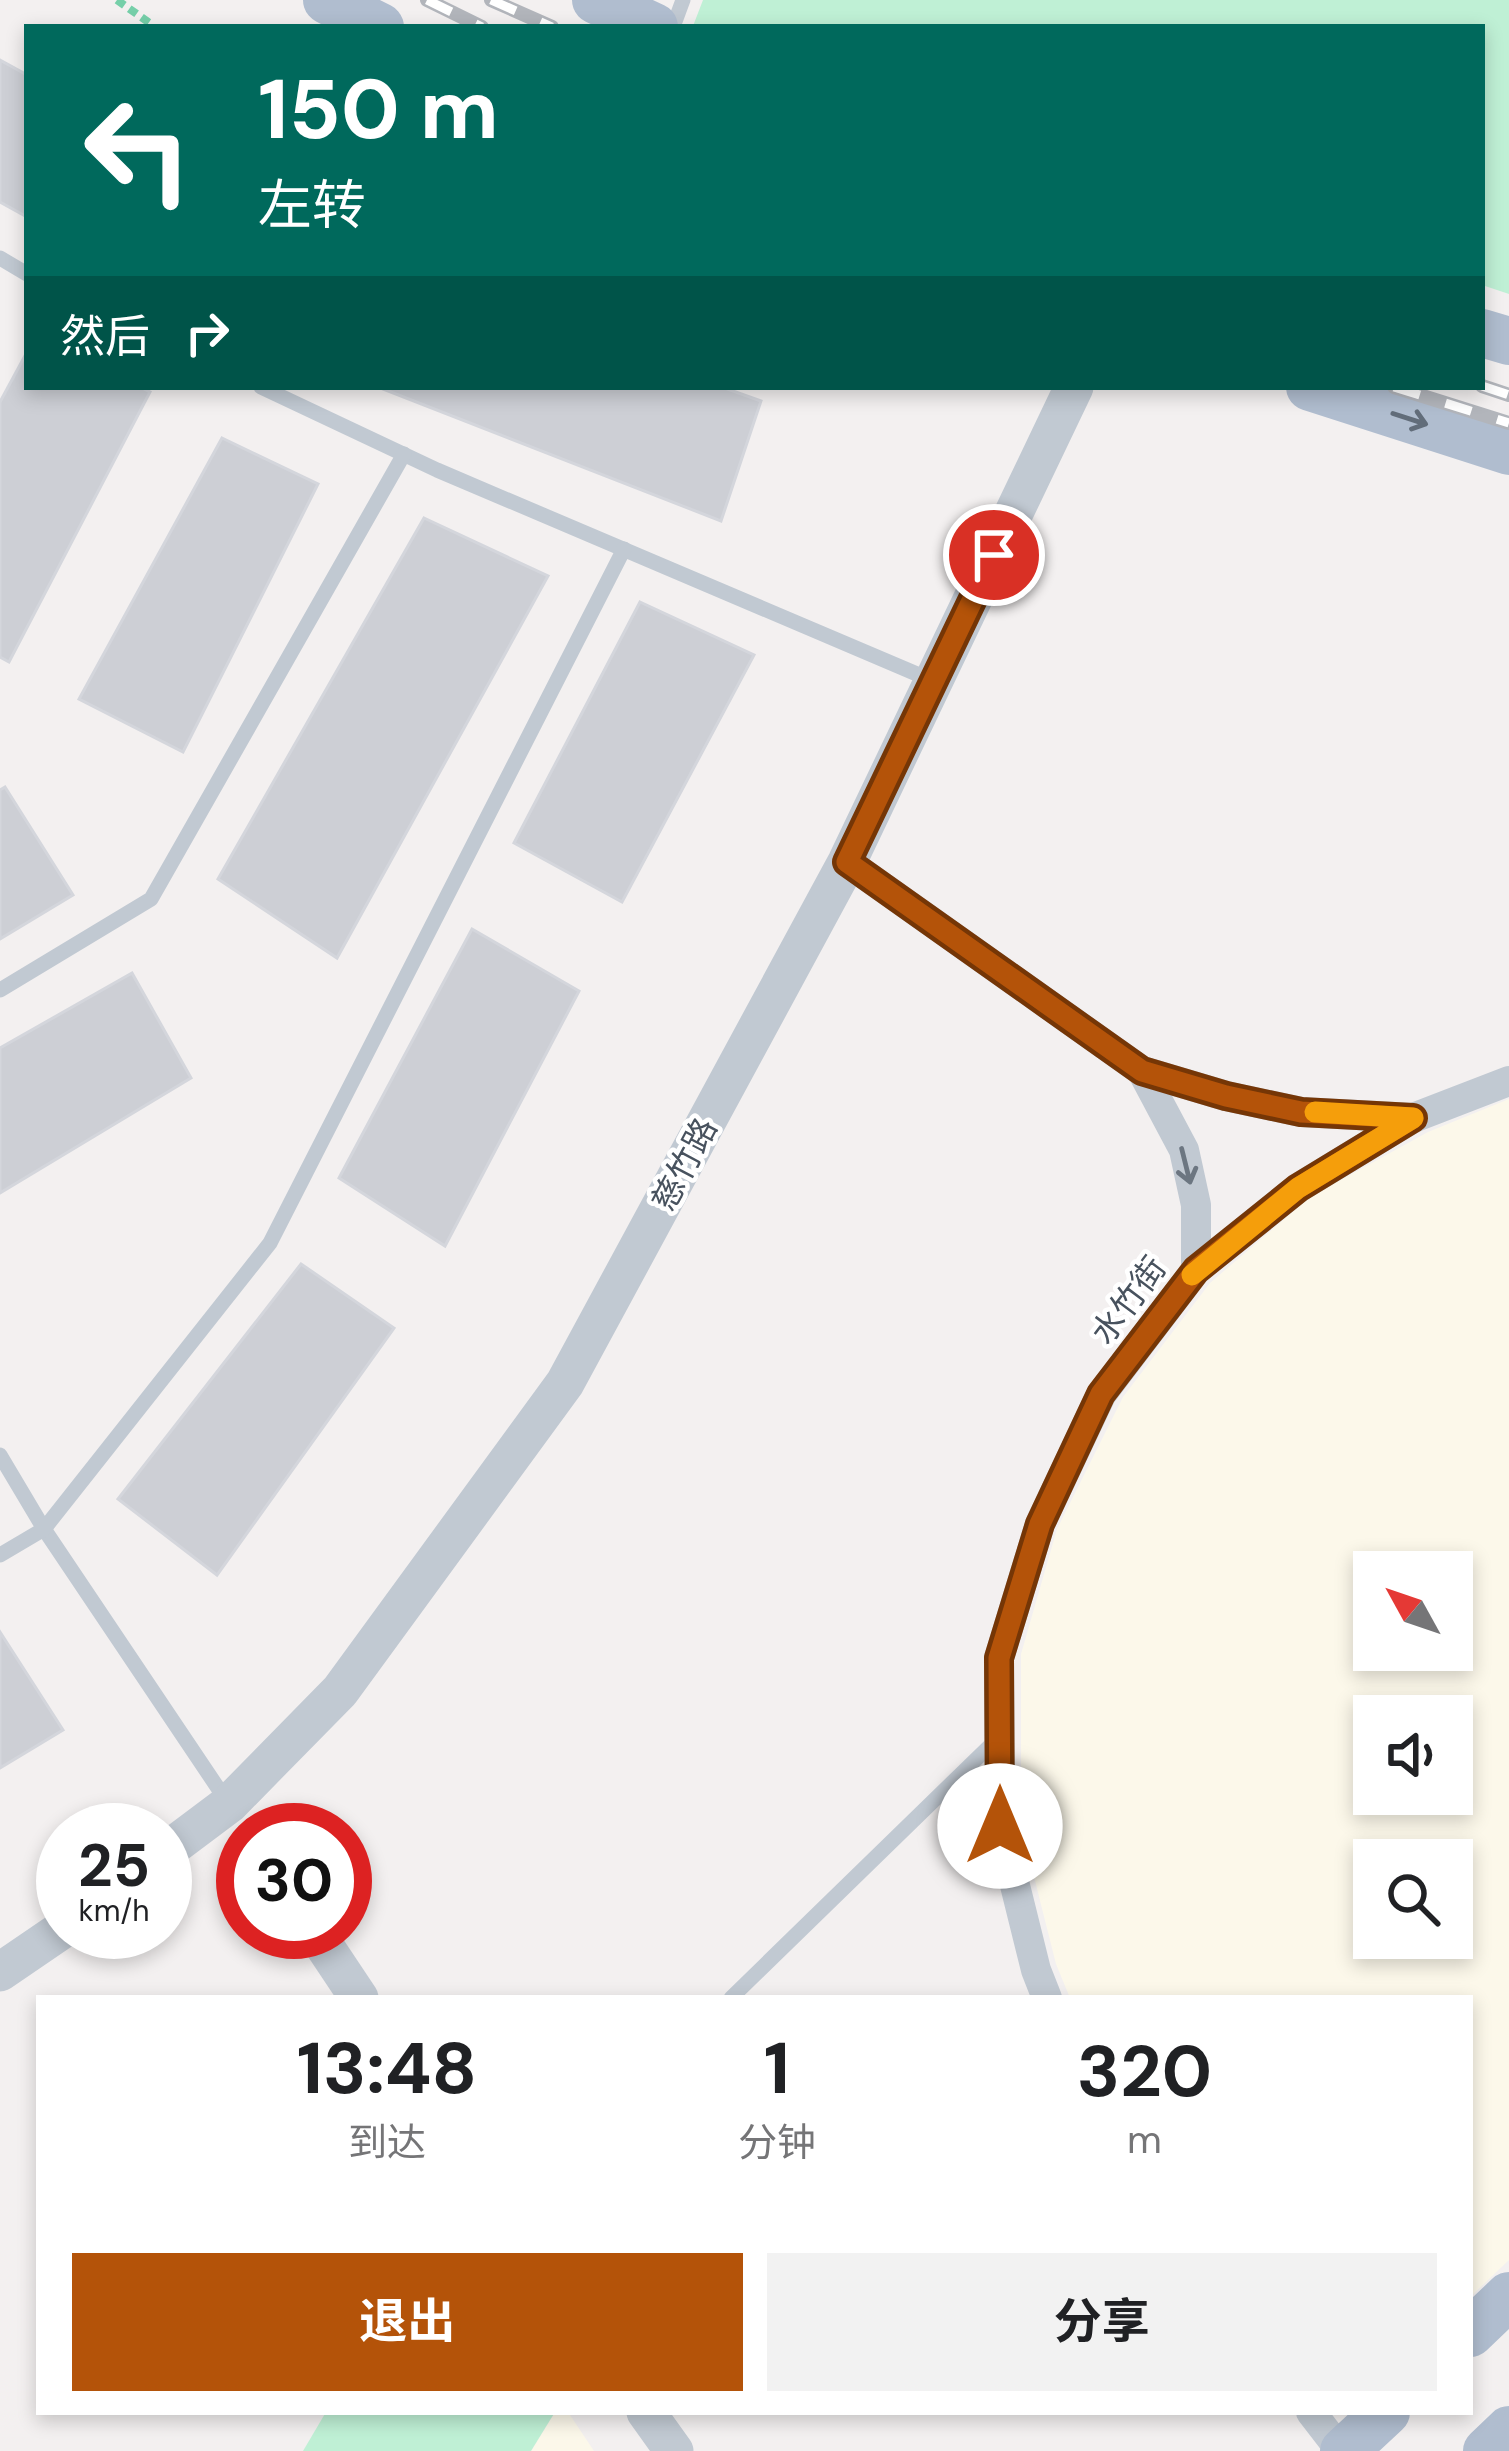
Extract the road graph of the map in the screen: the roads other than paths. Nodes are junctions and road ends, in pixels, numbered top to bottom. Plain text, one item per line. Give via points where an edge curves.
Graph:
1 (327, 0) edge
2 (596, 0) edge
3 (374, 24) edge
4 (648, 24) edge
5 (267, 390) edge
6 (1073, 390) edge
7 (1319, 390) edge
8 (1509, 451) edge
9 (404, 454) junction
10 (624, 549) junction
11 (934, 681) junction
12 (847, 862) junction
13 (0, 990) edge
14 (1142, 1071) junction
15 (1509, 1082) edge
16 (1413, 1118) junction
17 (1196, 1270) junction
18 (0, 1455) edge
19 (44, 1529) junction
20 (0, 1555) edge
21 (1000, 1736) junction
22 (228, 1803) edge
23 (248, 1803) edge
24 (36, 1947) edge
25 (333, 1959) edge
26 (0, 1972) edge
27 (357, 1995) edge
28 (734, 1995) edge
29 (1046, 1995) edge
30 (1509, 2296) edge
31 (1473, 2329) edge
32 (648, 2415) edge
33 (1313, 2415) edge
34 (1383, 2415) edge
35 (1509, 2430) edge
36 (674, 2451) edge
37 (1343, 2451) edge
38 (1487, 2451) edge

1 - 3 main road
2 - 4 main road
5 - 9 lane
6 - 11 street, 慈竹路
7 -> 8 main road
9 - 10 lane
9 - 13 lane via 151,899
10 - 11 lane
10 - 19 lane via 270,1243
11 - 12 street, 慈竹路
12 - 14 street
12 - 23 street, 慈竹路 via 566,1383
14 - 16 street via 1301,1112
14 -> 17 street via 1184,1150 1196,1204
15 - 16 street, 水竹街
16 - 17 street, 水竹街 via 1298,1188
17 - 21 street, 水竹街 via 1101,1394 1040,1524 999,1658
18 - 19 lane
19 - 20 lane
19 - 22 lane
21 - 28 lane
21 - 29 street, 水竹街 via 1000,1826
24 - 26 street
25 - 27 street
30 - 31 main road
32 - 36 street
33 - 37 street
34 - 37 main road
35 - 38 main road

